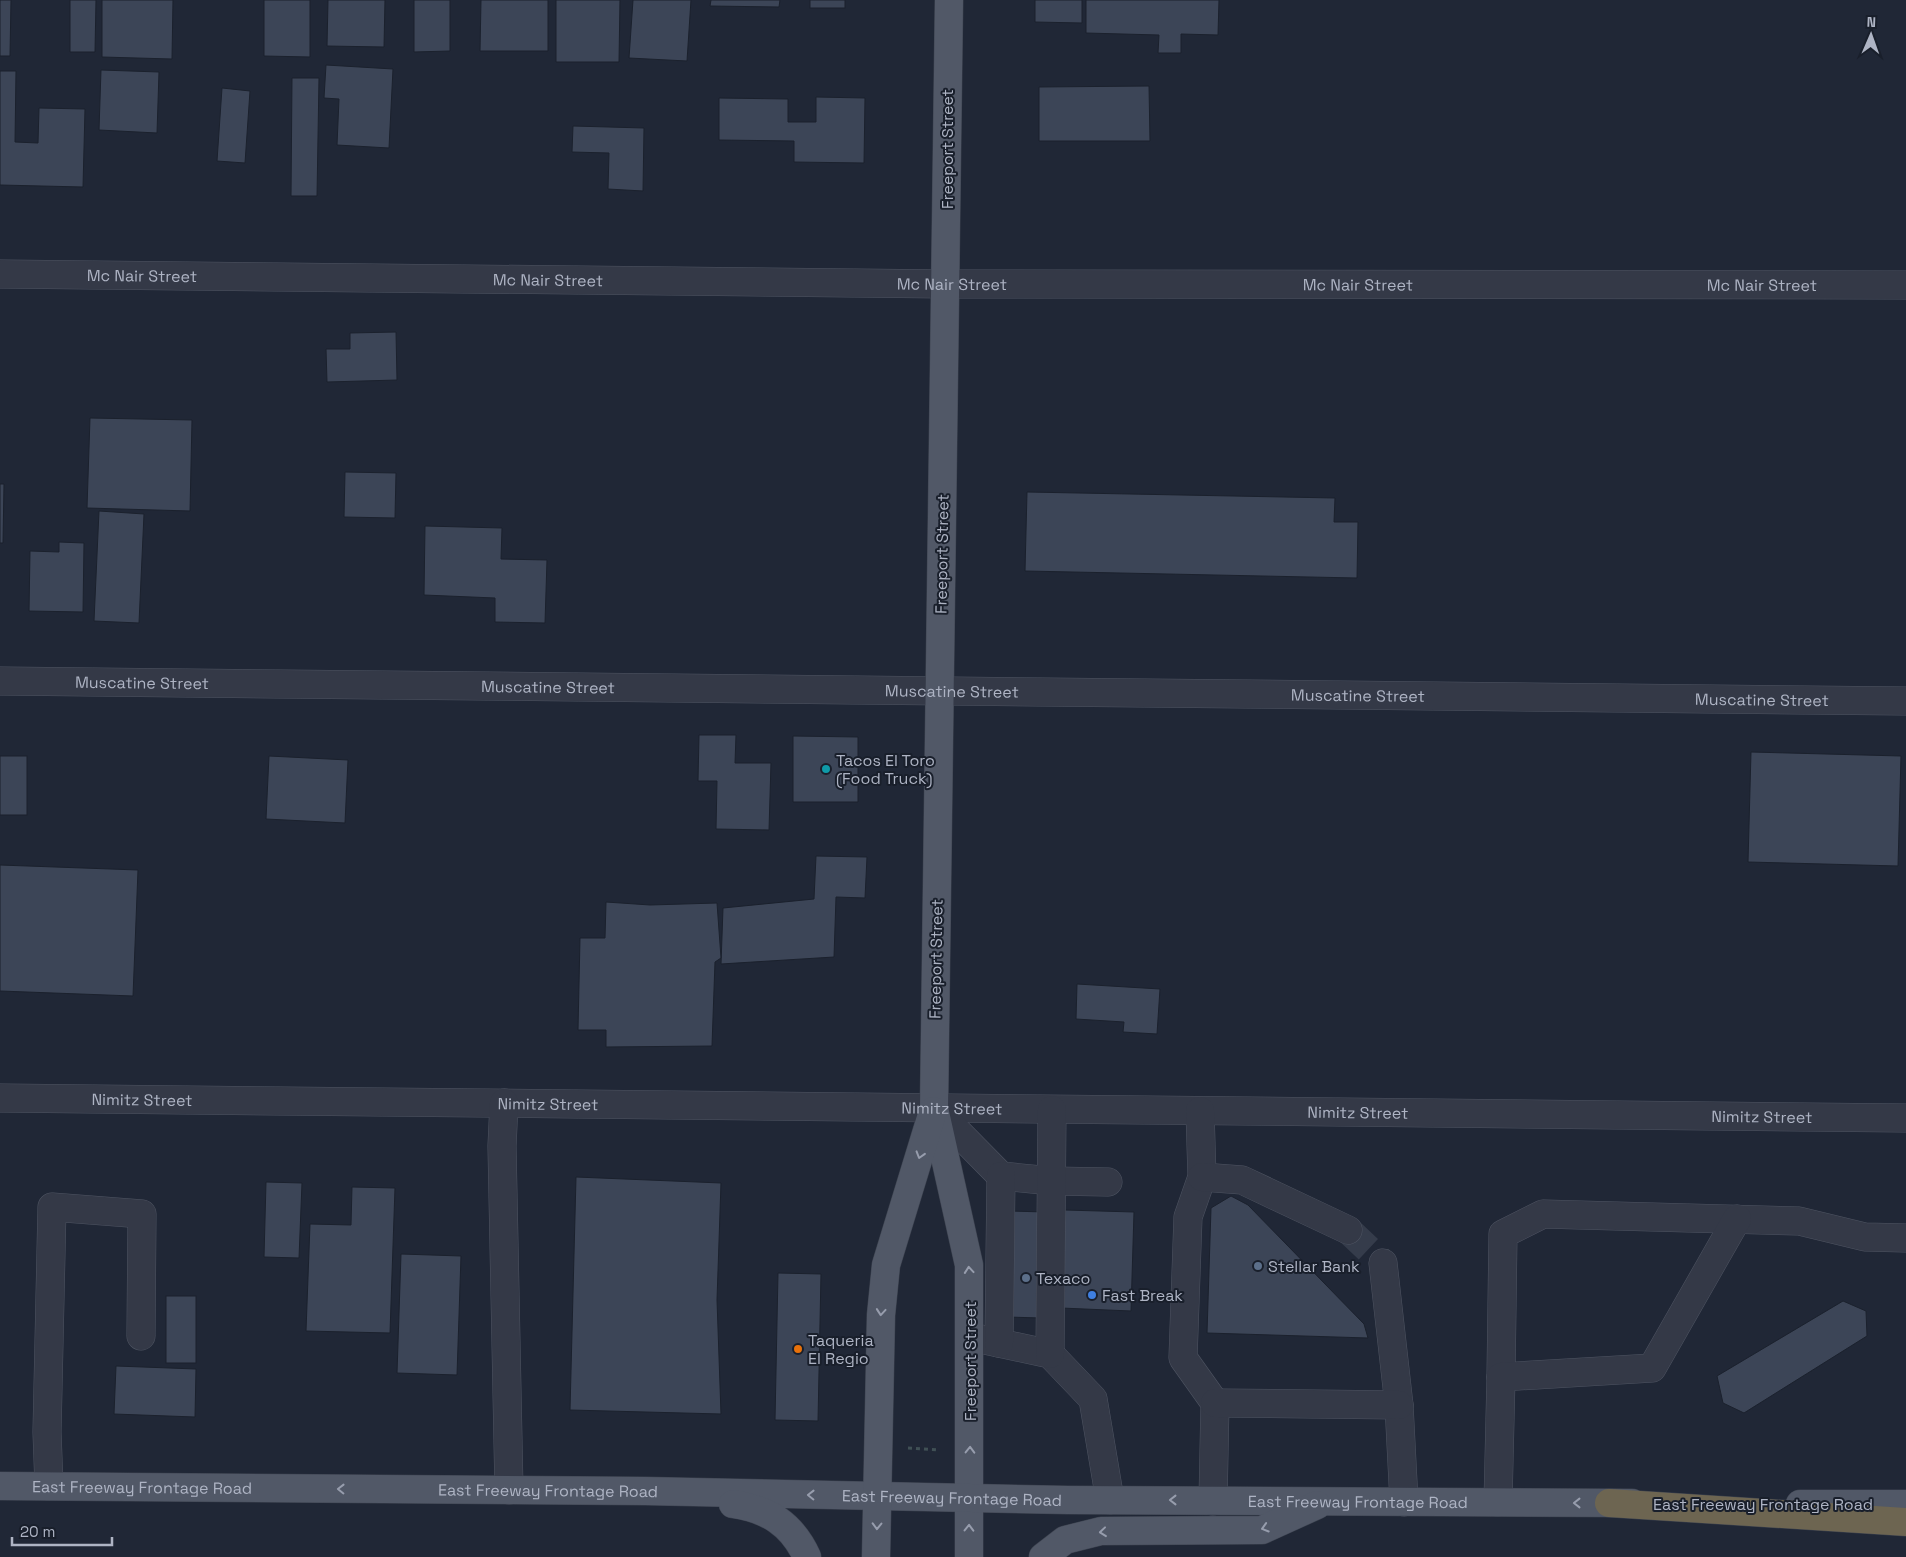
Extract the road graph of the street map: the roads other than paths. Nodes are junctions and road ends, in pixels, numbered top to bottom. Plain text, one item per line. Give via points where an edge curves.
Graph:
1 (949, 0) edge
2 (0, 274) edge
3 (946, 284) junction
4 (1906, 285) edge
5 (0, 681) edge
6 (940, 691) junction
7 (1906, 701) edge
8 (0, 1098) edge
9 (504, 1103) junction
10 (934, 1108) junction
11 (1052, 1110) junction
12 (1200, 1111) junction
13 (1906, 1118) edge
14 (1001, 1176) junction
15 (1202, 1177) junction
16 (1052, 1181) junction
17 (1108, 1182) dead end
18 (1737, 1219) junction
19 (1348, 1230) tunnel mouth
20 (1906, 1238) edge
21 (1383, 1263) tunnel mouth
22 (141, 1336) dead end
23 (971, 1337) junction
24 (999, 1343) junction
25 (1050, 1354) junction
26 (1501, 1377) junction
27 (1215, 1403) junction
28 (1399, 1405) junction
29 (0, 1486) edge
30 (49, 1486) junction
31 (509, 1490) junction
32 (646, 1492) junction
33 (877, 1496) junction
34 (970, 1498) junction
35 (1110, 1500) junction
36 (1213, 1501) junction
37 (1325, 1501) junction
38 (1404, 1502) junction
39 (1498, 1502) junction
40 (1609, 1503) junction
41 (1906, 1504) edge
42 (1906, 1522) edge
43 (807, 1557) edge
44 (876, 1557) edge
45 (969, 1557) edge
46 (1043, 1557) edge

1 - 3 main road, Freeport Street
2 - 3 street, Mc Nair Street
3 - 4 street, Mc Nair Street
3 - 6 main road, Freeport Street
5 - 6 street, Muscatine Street
6 - 7 street, Muscatine Street
6 - 10 main road, Freeport Street
8 - 9 street, Nimitz Street
9 - 10 street, Nimitz Street
9 - 31 street via 502,1146
10 - 11 street, Nimitz Street
10 - 14 street
23 -> 10 main road, Freeport Street via 969,1266
10 -> 33 main road, Freeport Street via 886,1265 880,1315
11 - 12 street, Nimitz Street
11 - 16 street
12 - 13 street, Nimitz Street
12 - 15 street
14 - 16 street
14 - 24 street
15 - 19 street via 1242,1180
15 - 27 street via 1188,1217 1183,1358
16 - 17 street
16 - 25 street
18 - 20 street via 1800,1221 1866,1237
18 - 26 street via 1652,1368
18 - 26 street via 1543,1214 1503,1234
21 - 28 street
22 - 30 street via 142,1214 52,1207 47,1432
23 - 24 street
34 -> 23 main road, Freeport Street
24 - 25 street
25 - 35 street via 1093,1399
26 - 39 street
27 - 28 street
27 - 36 street
28 - 38 street
29 - 30 main road, East Freeway Frontage Road
31 -> 30 main road, East Freeway Frontage Road
31 - 32 main road, East Freeway Frontage Road
33 -> 32 main road, East Freeway Frontage Road
32 - 43 main road via 765,1511 788,1528
33 - 34 main road, East Freeway Frontage Road
33 -> 44 main road, Freeport Street
34 - 35 main road, East Freeway Frontage Road
45 -> 34 main road, Freeport Street
36 -> 35 main road, East Freeway Frontage Road
36 - 37 main road, East Freeway Frontage Road
37 - 38 main road, East Freeway Frontage Road
37 -> 46 main road via 1262,1530 1101,1531 1065,1540
38 - 39 main road, East Freeway Frontage Road
40 -> 39 main road, East Freeway Frontage Road
40 - 41 main road, East Freeway Frontage Road
40 - 42 highway

